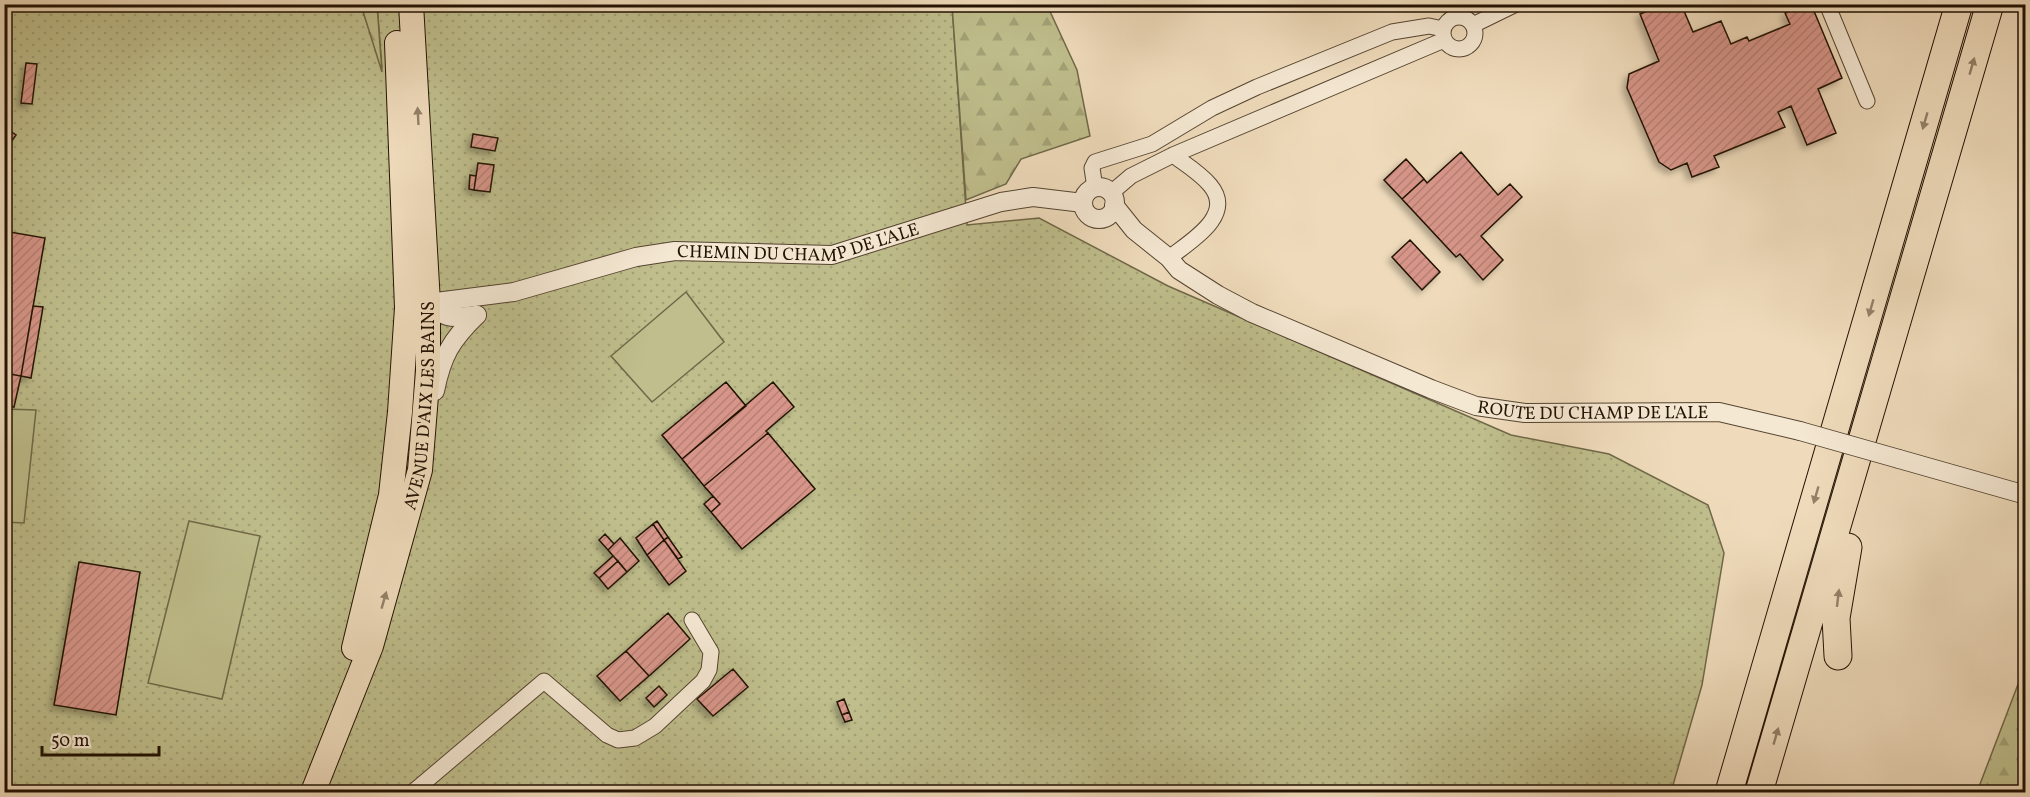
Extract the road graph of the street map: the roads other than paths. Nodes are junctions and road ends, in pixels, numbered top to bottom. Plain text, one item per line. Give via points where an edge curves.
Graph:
1 (395, 4) edge
2 (411, 4) edge
3 (1516, 4) edge
4 (1827, 4) edge
5 (1959, 4) edge
6 (1990, 4) edge
7 (1473, 25) junction
8 (1444, 34) junction
9 (1867, 101) dead end
10 (1961, 104) junction
11 (401, 141) junction
12 (1173, 155) junction
13 (1107, 195) junction
14 (1083, 203) junction
15 (1100, 219) junction
16 (1174, 264) junction
17 (514, 292) junction
18 (428, 303) junction
19 (477, 315) junction
20 (420, 470) junction
21 (391, 495) junction
22 (2025, 495) edge
23 (692, 620) dead end
24 (1838, 656) dead end
25 (297, 792) edge
26 (314, 792) edge
27 (413, 792) edge
28 (1728, 792) edge
29 (1759, 792) edge

1 - 11 main road, AVENUE D'AIX LES BAINS
18 -> 2 main road, AVENUE D'AIX LES BAINS
3 - 7 street
4 - 9 street
5 -> 28 highway
10 -> 6 highway
7 - 8 street via 1464,17 1452,18
7 - 8 street via 1475,35 1471,44 1461,49 1453,48
8 - 12 street
8 - 13 street via 1429,26 1392,32 1212,108 1152,144 1095,162 1092,168
24 -> 10 highway via 1836,618 1843,568
29 -> 10 highway
11 - 18 street via 409,182 414,286
11 - 21 main road, AVENUE D'AIX LES BAINS via 406,308
12 - 13 street via 1131,176
12 - 16 street via 1210,185 1217,210
13 - 14 street via 1087,193
13 - 15 street via 1109,214
13 - 16 street, ROUTE DU CHAMP DE L'ALE via 1134,230
14 - 15 street via 1089,215
14 - 17 street, CHEMIN DU CHAMP DE L'ALE via 1033,197 1001,202 832,255 675,251 636,257
15 - 16 street, ROUTE DU CHAMP DE L'ALE via 1170,268
16 - 22 street, ROUTE DU CHAMP DE L'ALE, bridge via 1207,289 1252,313 1476,406 1525,413 1719,412
17 - 18 street
17 - 19 street
18 - 19 street via 453,319
18 - 20 main road, AVENUE D'AIX LES BAINS via 428,371
18 - 21 main road via 413,327 404,444
19 - 20 street via 459,331 440,366
26 -> 20 main road, AVENUE D'AIX LES BAINS via 371,646
21 - 25 main road, AVENUE D'AIX LES BAINS via 353,652
23 - 27 street via 711,652 709,670 703,681 655,726 635,738 618,740 544,681

